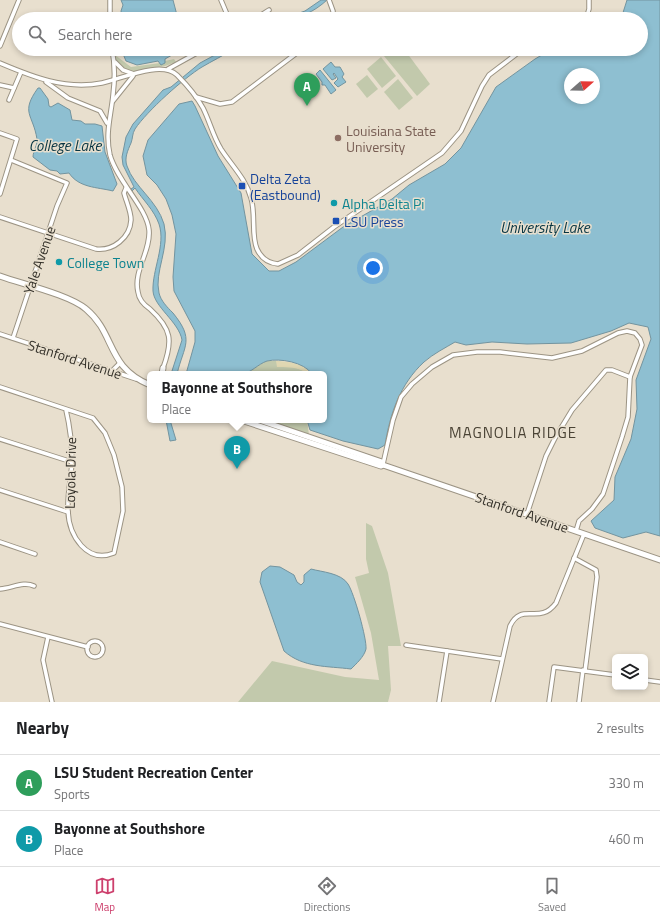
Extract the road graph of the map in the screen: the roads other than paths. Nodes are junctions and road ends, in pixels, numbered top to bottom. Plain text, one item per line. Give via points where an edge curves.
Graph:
1 (19, 0) edge
2 (110, 0) edge
3 (221, 0) edge
4 (329, 0) edge
5 (589, 0) edge
6 (269, 10) dead end
7 (14, 12) edge
8 (110, 12) edge
9 (226, 12) edge
10 (266, 12) edge
11 (334, 12) edge
12 (587, 12) edge
13 (12, 17) edge
14 (0, 46) edge
15 (113, 56) edge
16 (191, 56) edge
17 (293, 56) edge
18 (513, 56) edge
19 (114, 59) junction
20 (0, 63) edge
21 (168, 69) junction
22 (21, 72) junction
23 (135, 74) junction
24 (40, 79) junction
25 (114, 80) junction
26 (0, 85) edge
27 (14, 88) junction
28 (196, 97) junction
29 (9, 100) dead end
30 (112, 104) junction
31 (108, 124) junction
32 (0, 133) edge
33 (11, 160) junction
34 (126, 188) junction
35 (0, 194) edge
36 (0, 216) edge
37 (49, 232) junction
38 (0, 276) edge
39 (30, 286) junction
40 (0, 334) edge
41 (13, 338) junction
42 (120, 363) junction
43 (112, 371) junction
44 (162, 371) edge
45 (630, 377) junction
46 (139, 380) junction
47 (147, 384) edge
48 (0, 387) edge
49 (66, 410) junction
50 (250, 423) edge
51 (268, 423) edge
52 (0, 439) edge
53 (72, 462) junction
54 (383, 465) junction
55 (0, 490) edge
56 (68, 512) junction
57 (527, 514) junction
58 (576, 531) junction
59 (584, 534) junction
60 (0, 542) edge
61 (36, 554) dead end
62 (574, 558) junction
63 (660, 560) edge
64 (34, 586) dead end
65 (0, 589) edge
66 (0, 624) edge
67 (48, 637) junction
68 (406, 645) dead end
69 (88, 647) junction
70 (447, 651) junction
71 (502, 658) junction
72 (584, 671) junction
73 (612, 675) edge
74 (648, 680) edge
75 (660, 682) edge
76 (52, 702) edge
77 (439, 702) edge
78 (493, 702) edge
79 (548, 702) edge
80 (579, 702) edge

1 - 7 street
2 - 8 street
3 - 9 street
4 - 11 street
5 - 12 street
6 - 10 street
13 - 14 street
15 - 19 street
16 - 21 street
17 - 28 street via 232,102 220,104
18 - 28 street via 485,80 461,131 437,157 334,227 298,255 281,264 268,261 257,250 249,190 222,150
19 - 23 street via 123,70
19 - 25 street
20 - 22 street
21 - 23 street via 147,70
21 - 28 street via 177,75
22 - 24 street
22 - 27 street
23 - 25 street
23 - 30 street via 122,87
24 - 25 street via 74,85
24 - 31 street via 68,98 100,111
25 - 30 street
26 - 27 street
27 - 29 street
30 - 31 street
31 - 34 street via 110,156
32 - 33 street via 17,139
33 - 35 street
33 - 37 street, Yale Avenue via 67,183
34 - 37 street via 124,193 131,220 125,236 117,244 96,249
34 - 44 street via 149,226 147,245 137,279 137,291 141,301 161,320 168,332 169,345
36 - 37 street
37 - 39 street, Yale Avenue
38 - 39 street
39 - 41 street, Yale Avenue
39 - 42 street via 73,300 88,310 100,326
40 - 41 street, Stanford Avenue
41 - 43 street, Stanford Avenue
42 - 43 street
42 - 46 street
43 - 46 street, Stanford Avenue
45 - 54 street via 642,345 635,334 627,331 582,351 552,358 500,352 453,355 432,367 412,384 401,398 393,420
45 - 57 street via 606,370 572,410 546,456
45 - 58 street via 628,417 603,494 579,521
46 - 47 street, Stanford Avenue
48 - 49 street
49 - 53 street, Loyola Drive
49 - 56 street, Loyola Drive via 93,418 105,433 114,455 122,487 123,511 114,553 94,556 81,547 74,534
50 - 54 street, Stanford Avenue
51 - 54 street, Stanford Avenue via 364,455 382,462
52 - 53 street
53 - 56 street, Loyola Drive
54 - 57 street, Stanford Avenue
55 - 56 street
57 - 58 street, Stanford Avenue
58 - 59 street, Stanford Avenue
59 - 62 street
59 - 63 street, Stanford Avenue
60 - 61 street
62 - 71 street via 550,611 515,617 510,626
62 - 72 street via 596,570 597,577
64 - 65 street via 26,583
66 - 67 street
67 - 69 street
67 - 76 street via 43,660
68 - 70 street
69 - 69 street via 88,653 93,657 99,656 103,651 102,645 97,642 91,642
70 - 71 street
70 - 77 street
71 - 78 street
72 - 73 street
72 - 79 street via 554,667
72 - 80 street
74 - 75 street

